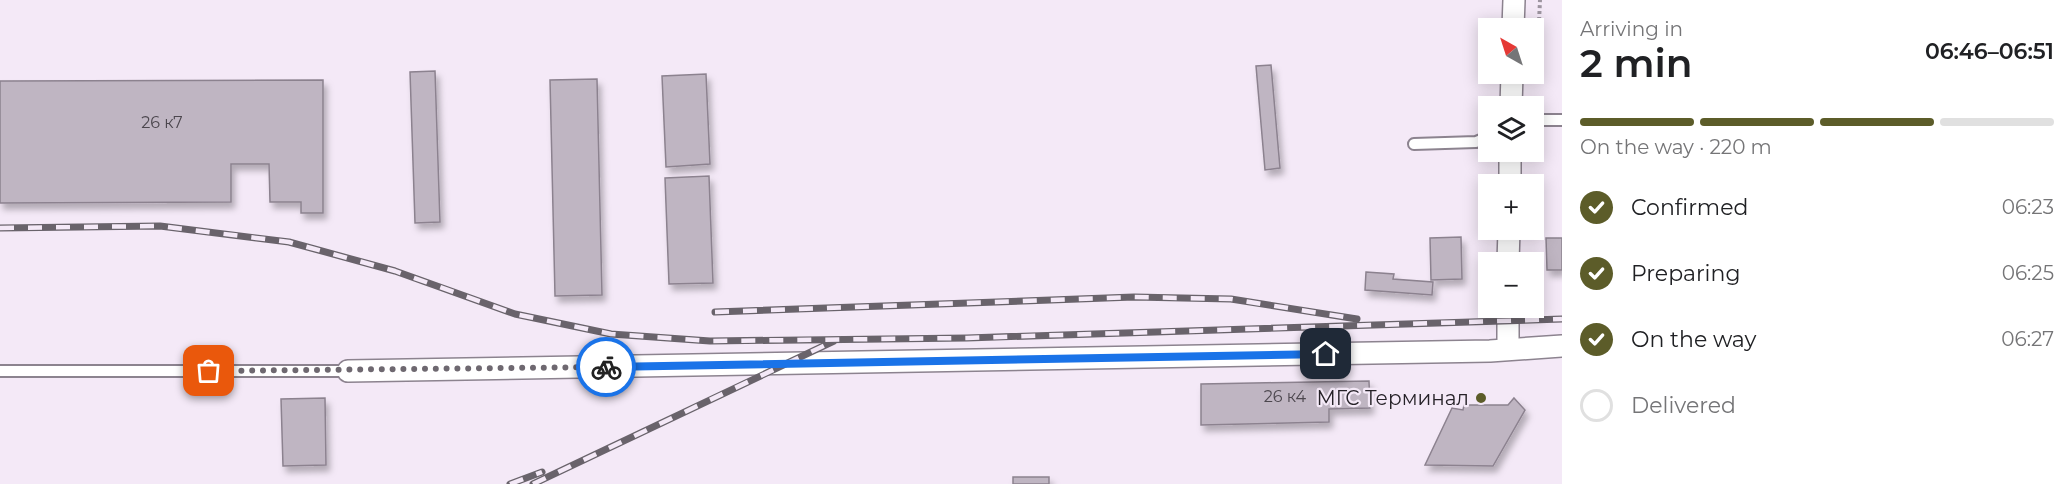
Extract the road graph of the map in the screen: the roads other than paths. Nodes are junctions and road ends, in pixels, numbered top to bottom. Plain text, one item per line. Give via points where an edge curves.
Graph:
1 (1514, 0) edge
2 (1513, 18) edge
3 (1544, 120) edge
4 (1562, 120) edge
5 (1478, 141) edge
6 (1413, 144) dead end
7 (1508, 318) edge
8 (1562, 346) edge
9 (1508, 349) junction
10 (0, 371) edge
11 (348, 372) joint

1 - 2 street
3 - 4 lane
5 - 6 lane
7 - 9 street
8 - 9 street
9 - 11 street
10 - 11 lane

